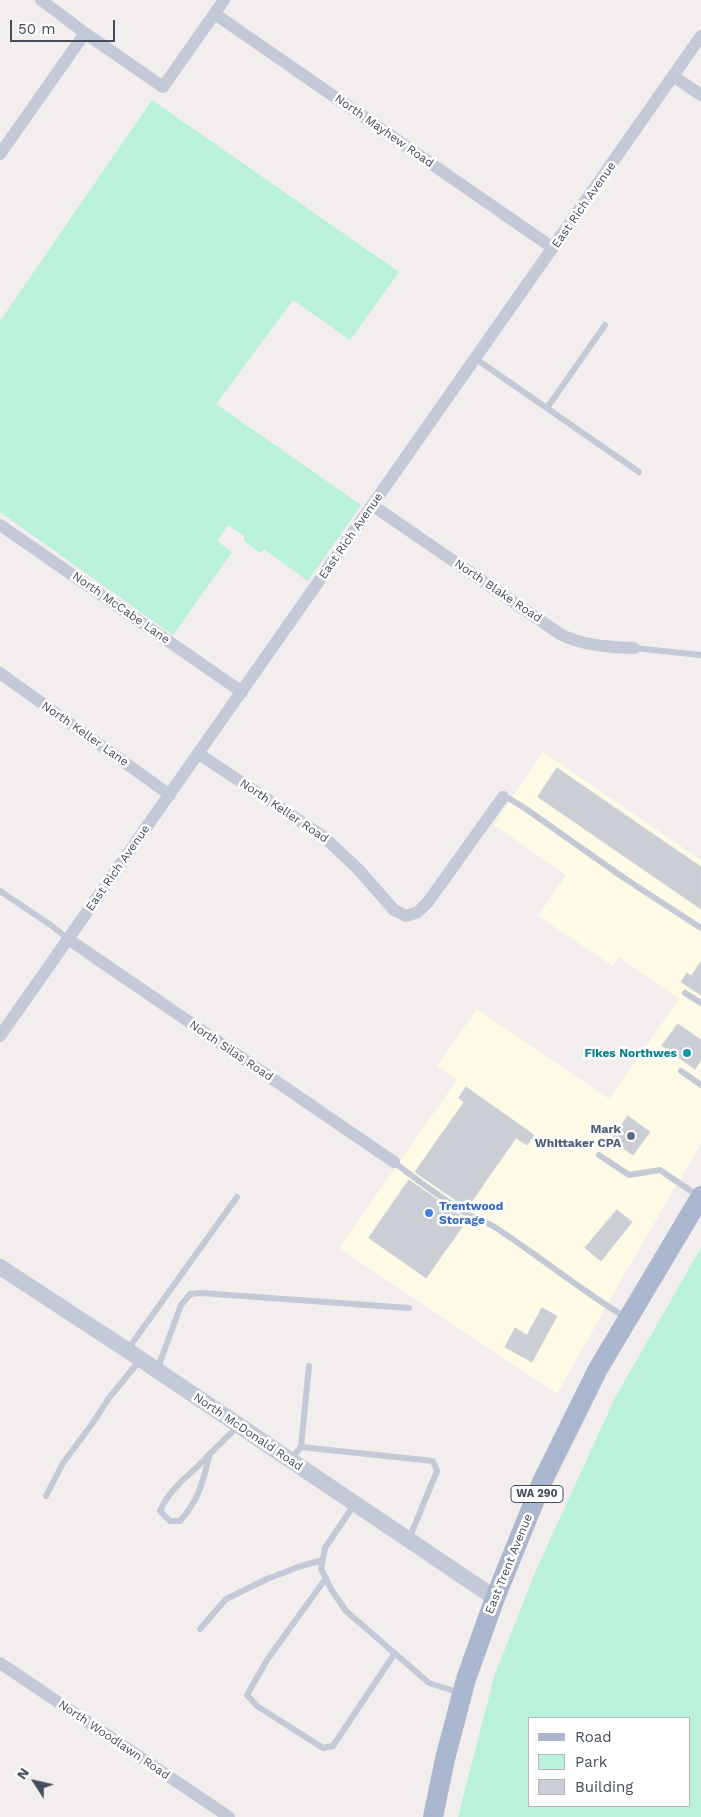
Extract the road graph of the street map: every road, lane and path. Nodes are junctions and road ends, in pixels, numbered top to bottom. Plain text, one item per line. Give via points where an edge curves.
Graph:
1 (41, 0) edge
2 (224, 0) edge
3 (215, 14) junction
4 (85, 33) junction
5 (701, 36) edge
6 (673, 76) junction
7 (701, 95) edge
8 (0, 154) edge
9 (553, 248) junction
10 (605, 325) dead end
11 (476, 359) junction
12 (547, 408) junction
13 (640, 472) dead end
14 (372, 506) junction
15 (0, 525) edge
16 (634, 648) joint
17 (701, 655) edge
18 (0, 673) edge
19 (242, 692) junction
20 (198, 754) junction
21 (170, 794) junction
22 (503, 797) joint
23 (0, 891) edge
24 (701, 928) edge
25 (68, 940) junction
26 (685, 992) dead end
27 (701, 1003) edge
28 (0, 1036) edge
29 (681, 1071) dead end
30 (701, 1085) edge
31 (598, 1154) dead end
32 (394, 1162) joint
33 (237, 1196) dead end
34 (701, 1197) edge
35 (0, 1267) edge
36 (409, 1308) dead end
37 (628, 1319) junction
38 (134, 1355) junction
39 (309, 1366) dead end
40 (156, 1371) junction
41 (239, 1426) junction
42 (301, 1447) junction
43 (210, 1453) junction
44 (291, 1460) junction
45 (46, 1496) dead end
46 (355, 1504) junction
47 (408, 1540) junction
48 (323, 1560) junction
49 (326, 1578) junction
50 (495, 1598) junction
51 (200, 1629) dead end
52 (395, 1653) junction
53 (0, 1662) edge
54 (462, 1694) junction
55 (224, 1816) edge
56 (433, 1817) edge

1 - 4 street
2 - 3 street
3 - 4 street via 163,87
3 - 9 street, North Mayhew Road
4 - 8 street
5 - 6 street, East Rich Avenue
6 - 7 street
6 - 9 street, East Rich Avenue
9 - 11 street, East Rich Avenue
10 - 12 lane
11 - 12 lane
11 - 14 street, East Rich Avenue
12 - 13 lane
14 - 16 street, North Blake Road via 560,634 588,644
14 - 19 street, East Rich Avenue
15 - 19 street, North McCabe Lane
16 - 17 lane
18 - 21 street, North Keller Lane
19 - 20 street, East Rich Avenue
20 - 21 street, East Rich Avenue
20 - 22 street, North Keller Road via 324,837 394,910 406,916 418,912 428,902
21 - 25 street, East Rich Avenue
22 - 24 lane
23 - 25 lane
25 - 28 street, East Rich Avenue
25 - 32 street, North Silas Road
26 - 27 lane
29 - 30 lane
31 - 34 lane via 629,1175 660,1170
32 - 37 lane via 467,1214 491,1225
33 - 38 lane
34 - 37 main road, East Trent Avenue / WA 290
35 - 38 street, North McDonald Road
36 - 40 lane via 190,1294 181,1305
37 - 50 main road, East Trent Avenue / WA 290 via 598,1369 542,1482
38 - 40 street, North McDonald Road
38 - 45 lane via 92,1424 63,1463
39 - 42 lane
40 - 41 street, North McDonald Road
41 - 43 lane
41 - 44 street, North McDonald Road
42 - 44 lane
42 - 47 lane via 433,1461 437,1471
43 - 43 lane via 166,1498 160,1511 170,1521 180,1521 192,1506
44 - 46 street, North McDonald Road
46 - 47 street, North McDonald Road
46 - 48 lane via 325,1548
47 - 50 street, North McDonald Road
48 - 49 lane via 321,1569
48 - 51 lane via 267,1579 226,1599
49 - 52 lane via 346,1611
49 - 52 lane via 267,1660 247,1695 257,1706 323,1748 333,1746
50 - 54 main road, East Trent Avenue / WA 290
52 - 54 lane via 429,1683
53 - 55 street, North Woodlawn Road
54 - 56 main road, East Trent Avenue / WA 290

